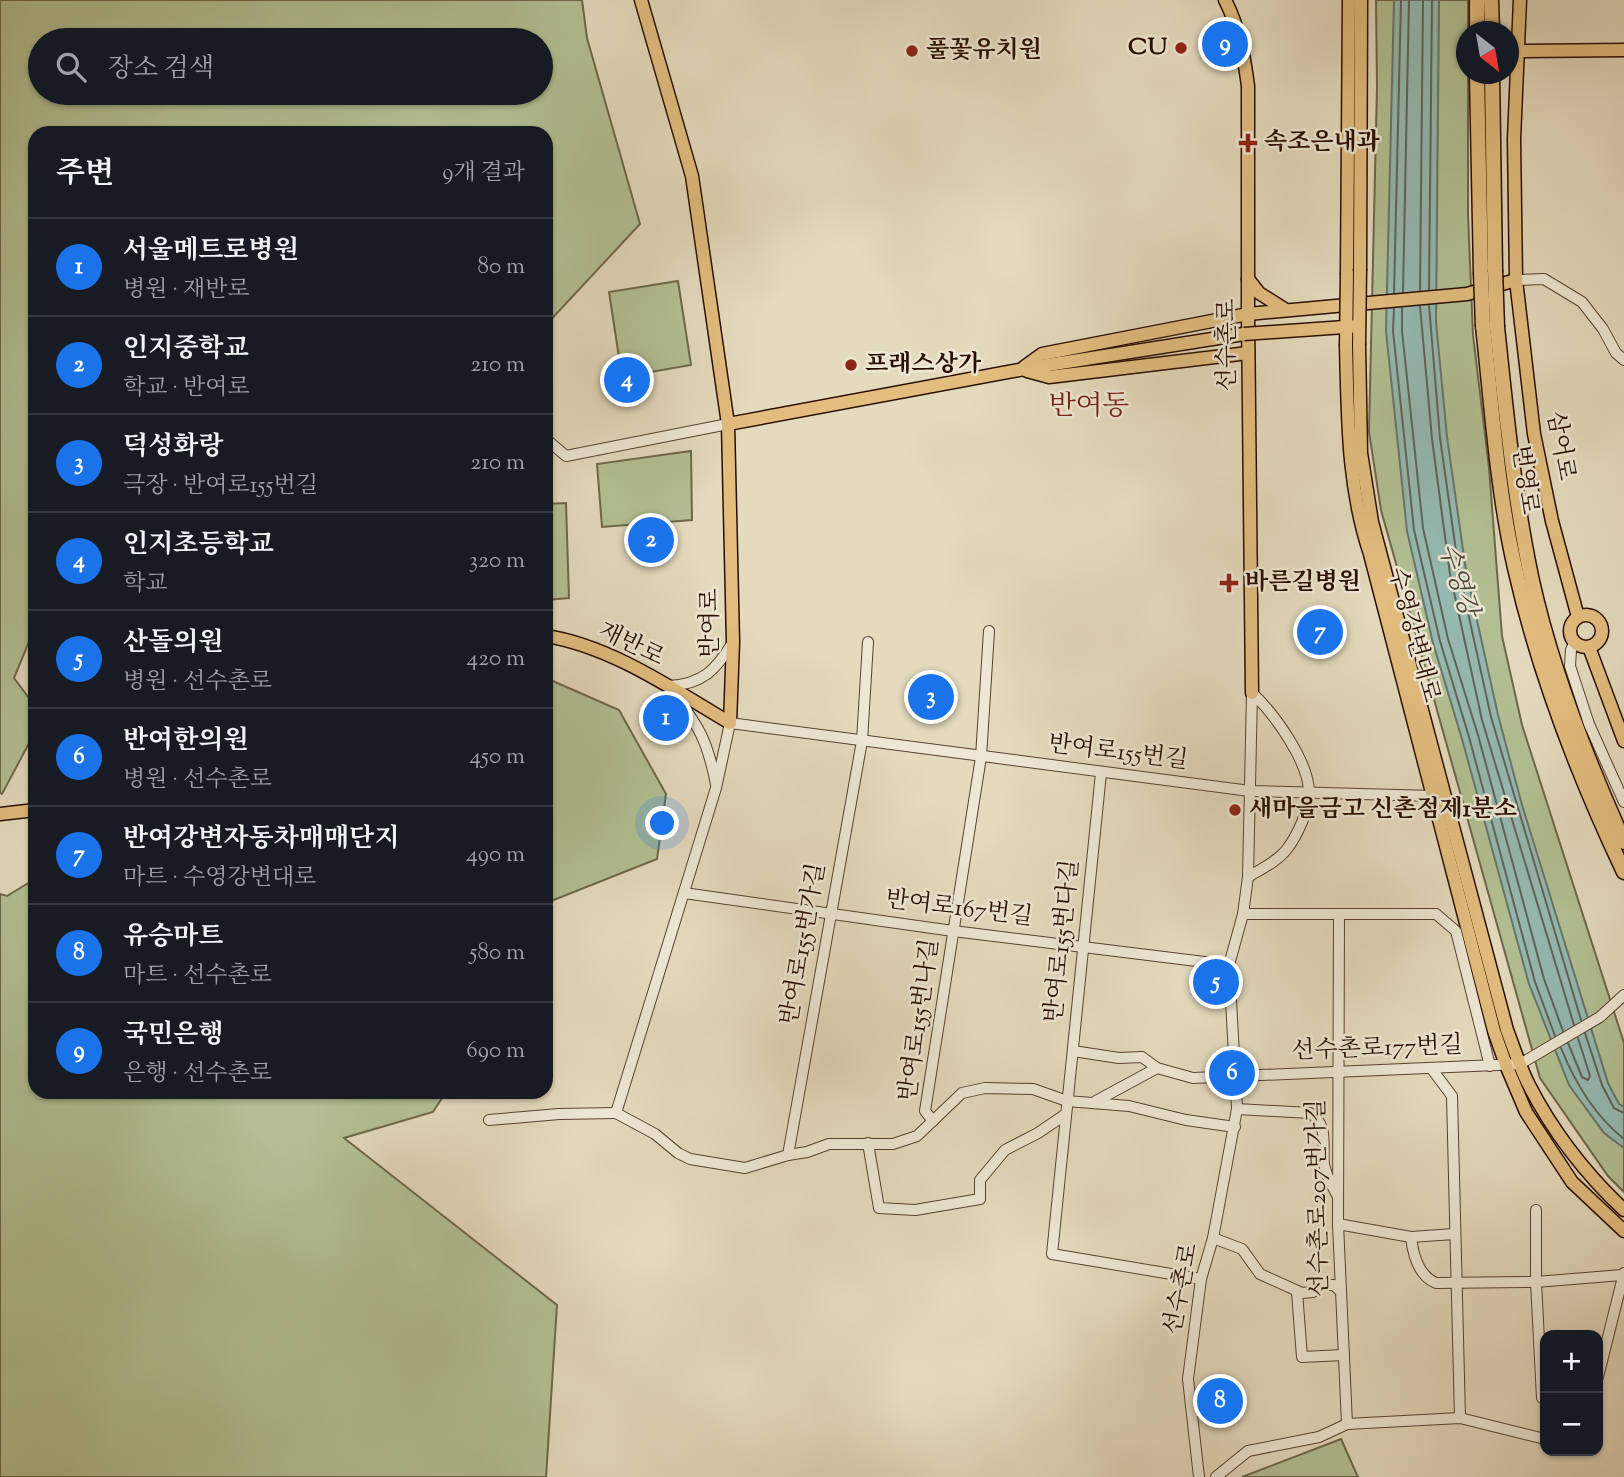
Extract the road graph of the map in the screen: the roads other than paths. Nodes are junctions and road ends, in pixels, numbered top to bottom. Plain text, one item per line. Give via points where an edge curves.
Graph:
1 (640, 0) edge
2 (1225, 0) edge
3 (1349, 0) edge
4 (1361, 0) edge
5 (1477, 0) edge
6 (1492, 0) edge
7 (1520, 0) edge
8 (1477, 21) edge
9 (1492, 21) edge
10 (1519, 26) edge
11 (1624, 50) edge
12 (1519, 51) edge
13 (1478, 84) edge
14 (1492, 84) edge
15 (1516, 84) edge
16 (1353, 271) junction
17 (1488, 272) junction
18 (1248, 279) junction
19 (1516, 280) junction
20 (1286, 310) junction
21 (1248, 314) junction
22 (1353, 326) junction
23 (1490, 327) junction
24 (1353, 346) junction
25 (1248, 353) junction
26 (1624, 360) edge
27 (1020, 370) junction
28 (729, 424) junction
29 (553, 445) edge
30 (1578, 617) junction
31 (989, 631) dead end
32 (553, 637) edge
33 (733, 642) junction
34 (868, 642) dead end
35 (1575, 642) junction
36 (1589, 647) junction
37 (668, 686) junction
38 (1252, 693) junction
39 (730, 723) junction
40 (862, 741) junction
41 (1624, 741) edge
42 (981, 757) junction
43 (1101, 773) junction
44 (716, 789) junction
45 (1250, 791) junction
46 (1309, 794) junction
47 (1433, 796) junction
48 (1623, 799) edge
49 (28, 811) edge
50 (0, 814) edge
51 (1624, 842) edge
52 (1624, 872) edge
53 (1248, 877) junction
54 (684, 893) junction
55 (830, 913) junction
56 (1243, 914) junction
57 (1339, 914) junction
58 (953, 931) junction
59 (1083, 946) junction
60 (1229, 964) junction
61 (1624, 995) edge
62 (1073, 1051) junction
63 (1521, 1064) junction
64 (1506, 1065) junction
65 (1490, 1066) junction
66 (1157, 1068) junction
67 (1431, 1068) junction
68 (1339, 1072) junction
69 (1236, 1076) junction
70 (1067, 1101) junction
71 (1095, 1102) junction
72 (1237, 1109) junction
73 (616, 1113) junction
74 (1066, 1114) junction
75 (489, 1120) dead end
76 (933, 1121) junction
77 (1235, 1127) junction
78 (868, 1143) junction
79 (788, 1155) junction
80 (1338, 1197) junction
81 (1536, 1210) dead end
82 (1624, 1210) edge
83 (1338, 1224) junction
84 (1624, 1231) edge
85 (1454, 1234) junction
86 (1411, 1237) junction
87 (1213, 1238) junction
88 (1623, 1274) edge
89 (1201, 1279) junction
90 (1536, 1282) junction
91 (1457, 1283) junction
92 (1297, 1292) junction
93 (1341, 1292) junction
94 (1344, 1355) junction
95 (1603, 1356) edge
96 (1542, 1393) edge
97 (1460, 1418) junction
98 (1347, 1424) junction
99 (1540, 1438) edge
100 (1199, 1477) edge
101 (1216, 1477) edge

1 - 28 main road, 반여로 via 692,176
2 - 18 main road, 선수촌로 via 1244,51 1248,86
3 - 16 main road, 수영강변대로
4 - 16 main road, 수영강변대로
5 - 8 highway
6 - 9 highway
7 - 10 main road, 삼어로
11 - 12 main road
13 - 17 highway, 번영로
14 - 17 highway, 번영로
15 - 19 main road, 삼어로
16 - 22 main road, 수영강변대로, bridge
17 - 23 highway, 번영로, bridge
18 - 20 main road via 1259,293
18 - 21 main road, 선수촌로
19 - 20 main road via 1467,294
19 - 26 street via 1544,279 1582,302
19 - 30 main road, 삼어로 via 1534,434
20 - 21 main road
21 - 25 main road, 선수촌로
21 - 27 main road via 1042,354
22 - 24 main road, 수영강변대로, bridge
22 - 27 main road, bridge via 1244,334
23 - 51 highway, 번영로 via 1532,582 1576,729
23 - 52 highway, 번영로 via 1500,478 1515,567 1562,730
24 - 47 main road, 수영강변대로 via 1349,454 1361,527
24 - 63 main road, 수영강변대로 via 1361,453 1372,522 1507,1030
25 - 27 main road via 1049,377
25 - 38 main road, 선수촌로
27 - 28 main road
28 - 29 street via 566,456
28 - 33 main road, 반여로
30 - 35 main road via 1570,629
30 - 36 main road via 1589,615 1601,626 1601,637
31 - 42 street
32 - 37 main road, 재반로 via 584,644
33 - 37 street via 720,665 691,685
33 - 39 main road, 반여로
34 - 40 street
35 - 36 main road
35 - 48 street via 1570,666 1589,724
36 - 41 main road
37 - 39 main road, 재반로
37 - 44 street via 696,723 709,751
38 - 45 street, 선수촌로
38 - 46 street via 1286,733
39 - 40 street, 반여로155번길
39 - 44 street, 반여로
40 - 42 street, 반여로155번길
40 - 55 street, 반여로155번가길
42 - 43 street, 반여로155번길
42 - 58 street, 반여로155번나길
43 - 45 street, 반여로155번길
43 - 59 street, 반여로155번다길
44 - 54 street, 반여로
45 - 46 street, 반여로155번길
45 - 53 street, 선수촌로
46 - 47 street, 반여로155번길
46 - 53 street via 1287,848
47 - 64 main road, 수영강변대로
49 - 50 main road
53 - 56 street, 선수촌로
54 - 55 street, 반여로167번길
54 - 73 street, 반여로
55 - 58 street, 반여로167번길
55 - 79 street, 반여로155번가길
56 - 57 street
56 - 60 street, 선수촌로
57 - 65 street via 1436,914 1456,931
57 - 68 street, 선수촌로207번가길
58 - 59 street, 반여로167번길
58 - 76 street, 반여로155번나길 via 925,1111
59 - 60 street, 반여로167번길
59 - 62 street, 반여로155번다길
60 - 69 street, 선수촌로
61 - 63 street via 1600,1017
62 - 66 street via 1142,1057
62 - 70 street, 반여로155번다길
63 - 64 street, 선수촌로177번길
63 - 82 main road, 수영강변대로 via 1570,1151
64 - 65 street, 선수촌로177번길
64 - 84 main road, 수영강변대로 via 1526,1112 1572,1182
65 - 67 street, 선수촌로177번길
66 - 69 street via 1193,1078
66 - 71 street
67 - 68 street, 선수촌로177번길
67 - 85 street via 1452,1096
68 - 69 street, 선수촌로177번길
68 - 80 street, 선수촌로207번가길
69 - 72 street, 선수촌로
70 - 71 street
70 - 74 street, 반여로155번다길
70 - 76 street via 1033,1089 985,1088 962,1093
71 - 77 street
72 - 77 street, 선수촌로
72 - 80 street via 1310,1113 1319,1119 1325,1165
73 - 75 street
73 - 79 street via 690,1159 745,1168
74 - 78 street via 1005,1150 980,1180 980,1199 915,1210 879,1208
74 - 89 street, 반여로155번다길 via 1052,1254
76 - 78 street via 916,1136 893,1144
77 - 87 street, 선수촌로
78 - 79 street via 829,1144
80 - 83 street, 선수촌로207번가길
81 - 90 street
83 - 86 street
83 - 93 street, 선수촌로207번가길
85 - 86 street
85 - 91 street
86 - 91 street via 1427,1279
87 - 89 street, 선수촌로
87 - 92 street via 1242,1249 1260,1274
88 - 90 street
88 - 95 street
89 - 100 street, 선수촌로 via 1188,1379
90 - 91 street
90 - 96 street
91 - 97 street
92 - 93 street via 1334,1285
92 - 94 street via 1302,1357
93 - 94 street, 선수촌로207번가길
94 - 98 street, 선수촌로207번가길
97 - 98 street
97 - 99 street
98 - 101 street via 1319,1437 1248,1451

